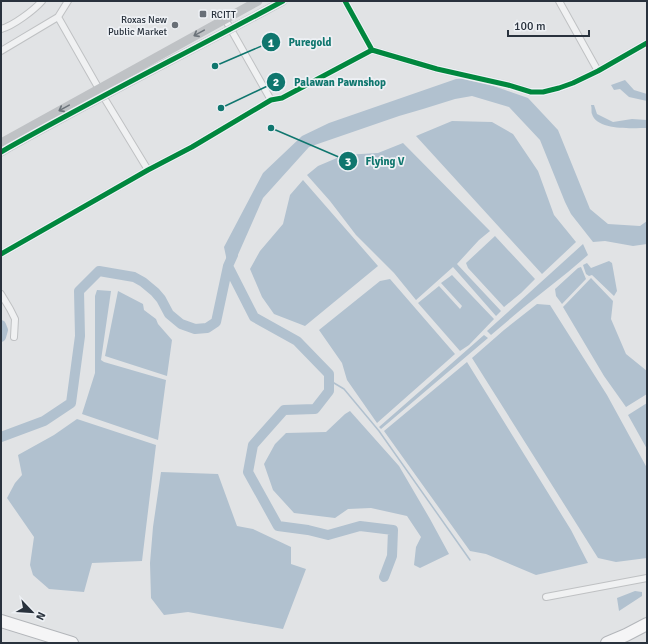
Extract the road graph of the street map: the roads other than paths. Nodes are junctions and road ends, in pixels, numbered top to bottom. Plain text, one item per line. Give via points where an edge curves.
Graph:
1 (42, 1) edge
2 (68, 1) edge
3 (258, 1) edge
4 (283, 1) edge
5 (345, 1) edge
6 (559, 1) edge
7 (58, 17) junction
8 (225, 19) junction
9 (1, 29) edge
10 (231, 30) junction
11 (647, 43) edge
12 (372, 50) junction
13 (1, 51) edge
14 (598, 71) junction
15 (101, 92) junction
16 (271, 100) junction
17 (1, 143) edge
18 (1, 152) edge
19 (148, 170) junction
20 (1, 254) edge
21 (1, 294) edge
22 (14, 337) dead end
23 (647, 578) edge
24 (546, 597) dead end
25 (1, 621) edge
26 (647, 624) edge
27 (72, 643) edge
28 (607, 643) edge

1 - 9 street via 26,15
2 - 7 street
3 - 8 street
4 - 10 street
5 - 12 street
6 - 14 street
7 - 13 street
7 - 15 street
8 - 10 street
8 -> 15 street
10 - 15 street
10 - 16 street
11 - 14 street
12 - 14 street via 531,92 559,88
12 - 16 street via 282,98
15 -> 17 street
15 - 18 street
15 - 19 street
16 - 19 street
19 - 20 street
21 - 22 street via 15,319
23 - 24 street
25 - 27 highway
26 - 28 highway

